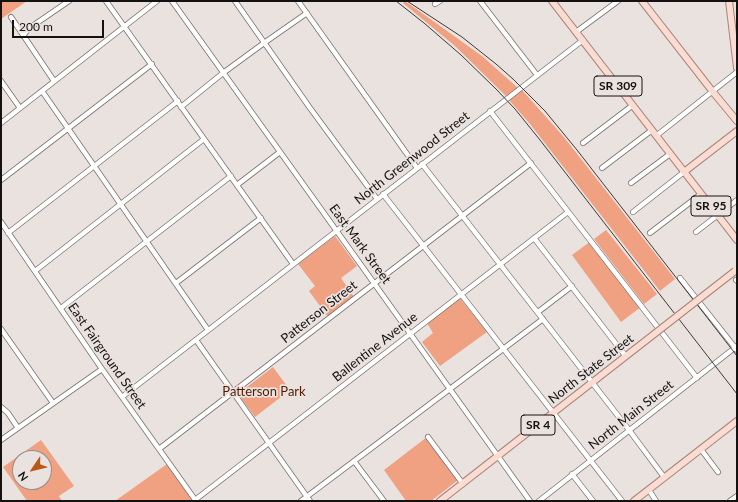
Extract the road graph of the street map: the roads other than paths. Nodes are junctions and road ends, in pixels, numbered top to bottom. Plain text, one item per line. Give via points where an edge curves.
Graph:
1 (68, 1) edge
2 (106, 1) edge
3 (157, 1) edge
4 (172, 1) edge
5 (235, 1) edge
6 (298, 1) edge
7 (440, 1) edge
8 (480, 1) edge
9 (552, 1) edge
10 (618, 1) edge
11 (642, 1) edge
12 (730, 1) edge
13 (435, 4) dead end
14 (307, 13) junction
15 (11, 17) dead end
16 (124, 26) junction
17 (576, 32) junction
18 (23, 36) junction
19 (583, 40) junction
20 (264, 42) junction
21 (736, 56) edge
22 (152, 64) junction
23 (737, 68) edge
24 (737, 72) edge
25 (223, 73) junction
26 (537, 74) junction
27 (1, 81) edge
28 (54, 81) junction
29 (42, 91) junction
30 (713, 92) junction
31 (178, 101) junction
32 (633, 105) junction
33 (182, 107) junction
34 (20, 108) junction
35 (490, 111) junction
36 (737, 121) edge
37 (1, 123) edge
38 (68, 128) junction
39 (652, 130) junction
40 (737, 131) edge
41 (656, 136) junction
42 (204, 139) junction
43 (583, 143) dead end
44 (280, 152) junction
45 (670, 154) junction
46 (530, 163) junction
47 (422, 164) junction
48 (94, 166) junction
49 (418, 168) junction
50 (602, 168) dead end
51 (684, 172) junction
52 (231, 176) junction
53 (1, 180) edge
54 (631, 184) dead end
55 (237, 185) junction
56 (383, 194) junction
57 (701, 194) junction
58 (377, 199) junction
59 (737, 200) edge
60 (121, 204) junction
61 (568, 212) junction
62 (633, 212) dead end
63 (462, 215) junction
64 (718, 215) junction
65 (260, 218) junction
66 (2, 225) edge
67 (337, 230) junction
68 (696, 232) dead end
69 (8, 233) junction
70 (650, 233) dead end
71 (534, 238) junction
72 (737, 240) edge
73 (146, 241) junction
74 (423, 246) junction
75 (293, 264) junction
76 (500, 264) junction
77 (35, 270) junction
78 (736, 270) edge
79 (680, 278) dead end
80 (176, 283) junction
81 (374, 283) junction
82 (572, 286) junction
83 (461, 294) junction
84 (60, 308) junction
85 (538, 312) junction
86 (544, 319) junction
87 (208, 330) junction
88 (2, 333) edge
89 (410, 334) junction
90 (196, 340) junction
91 (736, 348) edge
92 (504, 349) junction
93 (624, 354) dead end
94 (102, 369) junction
95 (697, 378) junction
96 (592, 382) junction
97 (450, 389) junction
98 (233, 392) junction
99 (122, 397) junction
100 (54, 403) junction
101 (1, 407) edge
102 (553, 413) junction
103 (737, 421) edge
104 (18, 428) junction
105 (629, 430) junction
106 (428, 437) dead end
107 (1, 440) edge
108 (269, 443) junction
109 (159, 449) junction
110 (703, 452) dead end
111 (498, 456) junction
112 (354, 461) junction
113 (590, 461) junction
114 (718, 472) dead end
115 (572, 474) junction
116 (664, 477) junction
117 (463, 484) junction
118 (649, 490) junction
119 (307, 496) junction
120 (737, 496) edge
121 (196, 500) edge
122 (301, 501) edge
123 (310, 501) edge
124 (384, 501) edge
125 (440, 501) edge
126 (530, 501) edge
127 (539, 501) edge
128 (593, 501) edge
129 (622, 501) edge
130 (634, 501) edge
131 (656, 501) edge
132 (730, 501) edge

1 - 18 street via 28,29
2 - 16 street
3 - 16 street
4 - 25 street, East Mark Street
5 - 20 street
6 - 14 street
7 - 13 street
8 - 26 street
9 - 17 main road, SR 309
10 - 17 street
11 - 30 main road
12 - 21 main road
14 - 20 street
14 - 49 street
15 - 18 street
16 - 22 street
16 - 28 street
17 - 19 main road, SR 309
18 - 28 street
19 - 26 street, North Greenwood Street
19 - 32 main road, SR 309
20 - 25 street
20 - 58 street
21 - 23 main road
22 - 31 street
22 - 38 street
24 - 30 street
25 - 33 street
25 - 44 street, East Mark Street
26 - 35 street, North Greenwood Street
27 - 34 street
28 - 29 street
29 - 34 street
29 - 38 street
30 - 36 main road
30 - 41 street
31 - 33 street
31 - 48 street
32 - 39 main road, SR 309
32 - 43 street
33 - 42 street
34 - 37 street
35 - 46 street
35 - 47 street, North Greenwood Street
38 - 48 street
38 - 53 street
39 - 41 main road, SR 309
39 - 50 street
40 - 51 main road
41 - 45 main road, SR 309
42 - 52 street
42 - 60 street
44 - 55 street
44 - 67 street, East Mark Street
45 - 51 main road, SR 309
45 - 54 street
46 - 61 street
46 - 63 street, Patterson Street
47 - 49 street, North Greenwood Street
47 - 63 street
48 - 60 street
48 - 69 street
49 - 56 street, North Greenwood Street
51 - 57 main road, SR 95
51 - 62 street
52 - 55 street
52 - 73 street
55 - 65 street
56 - 58 street, North Greenwood Street
56 - 74 street
57 - 64 main road, SR 95
57 - 70 street
58 - 67 street, North Greenwood Street
59 - 64 street
60 - 73 street
60 - 77 street
61 - 71 street, Ballentine Avenue
61 - 95 street
63 - 74 street, Patterson Street
63 - 76 street
64 - 68 street
64 - 72 main road, SR 95
65 - 75 street
65 - 80 street
66 - 69 street, East Fairground Street
67 - 75 street, North Greenwood Street
67 - 81 street, East Mark Street
69 - 77 street, East Fairground Street
71 - 76 street, Ballentine Avenue
71 - 82 street
73 - 80 street
73 - 84 street
74 - 81 street, Patterson Street
74 - 83 street
75 - 87 street, North Greenwood Street
76 - 83 street, Ballentine Avenue
76 - 85 street
77 - 84 street, East Fairground Street
78 - 96 main road, North State Street / SR 4, bridge
79 - 91 street
80 - 87 street
81 - 89 street, East Mark Street
81 - 98 street, Patterson Street
82 - 85 street
82 - 93 street
83 - 89 street, Ballentine Avenue
83 - 92 street
84 - 94 street, East Fairground Street
85 - 86 street
86 - 92 street
86 - 96 street
87 - 90 street, North Greenwood Street
88 - 100 street
89 - 97 street, East Mark Street
89 - 108 street, Ballentine Avenue
90 - 98 street
90 - 99 street, North Greenwood Street
91 - 95 street, North Main Street
92 - 97 street
92 - 102 street
94 - 99 street, East Fairground Street
94 - 100 street
95 - 105 street, North Main Street
96 - 102 main road, North State Street / SR 4
96 - 105 street
97 - 111 street, East Mark Street
97 - 112 street
98 - 108 street
98 - 109 street, Patterson Street
99 - 109 street, East Fairground Street
100 - 104 street
101 - 104 street
102 - 111 main road, North State Street / SR 4
102 - 113 street
103 - 116 main road
104 - 107 street
105 - 113 street, North Main Street
105 - 116 street
106 - 117 street
108 - 119 street
108 - 121 street, Ballentine Avenue
109 - 121 street, East Fairground Street
110 - 114 street
111 - 117 main road, North State Street / SR 4
111 - 126 street, East Mark Street
112 - 119 street
112 - 124 street
113 - 115 street, North Main Street
113 - 129 street
115 - 127 street, North Main Street
115 - 128 street
116 - 118 main road
117 - 125 main road, North State Street / SR 4
118 - 130 main road
118 - 131 street
119 - 122 street
119 - 123 street
120 - 132 street

